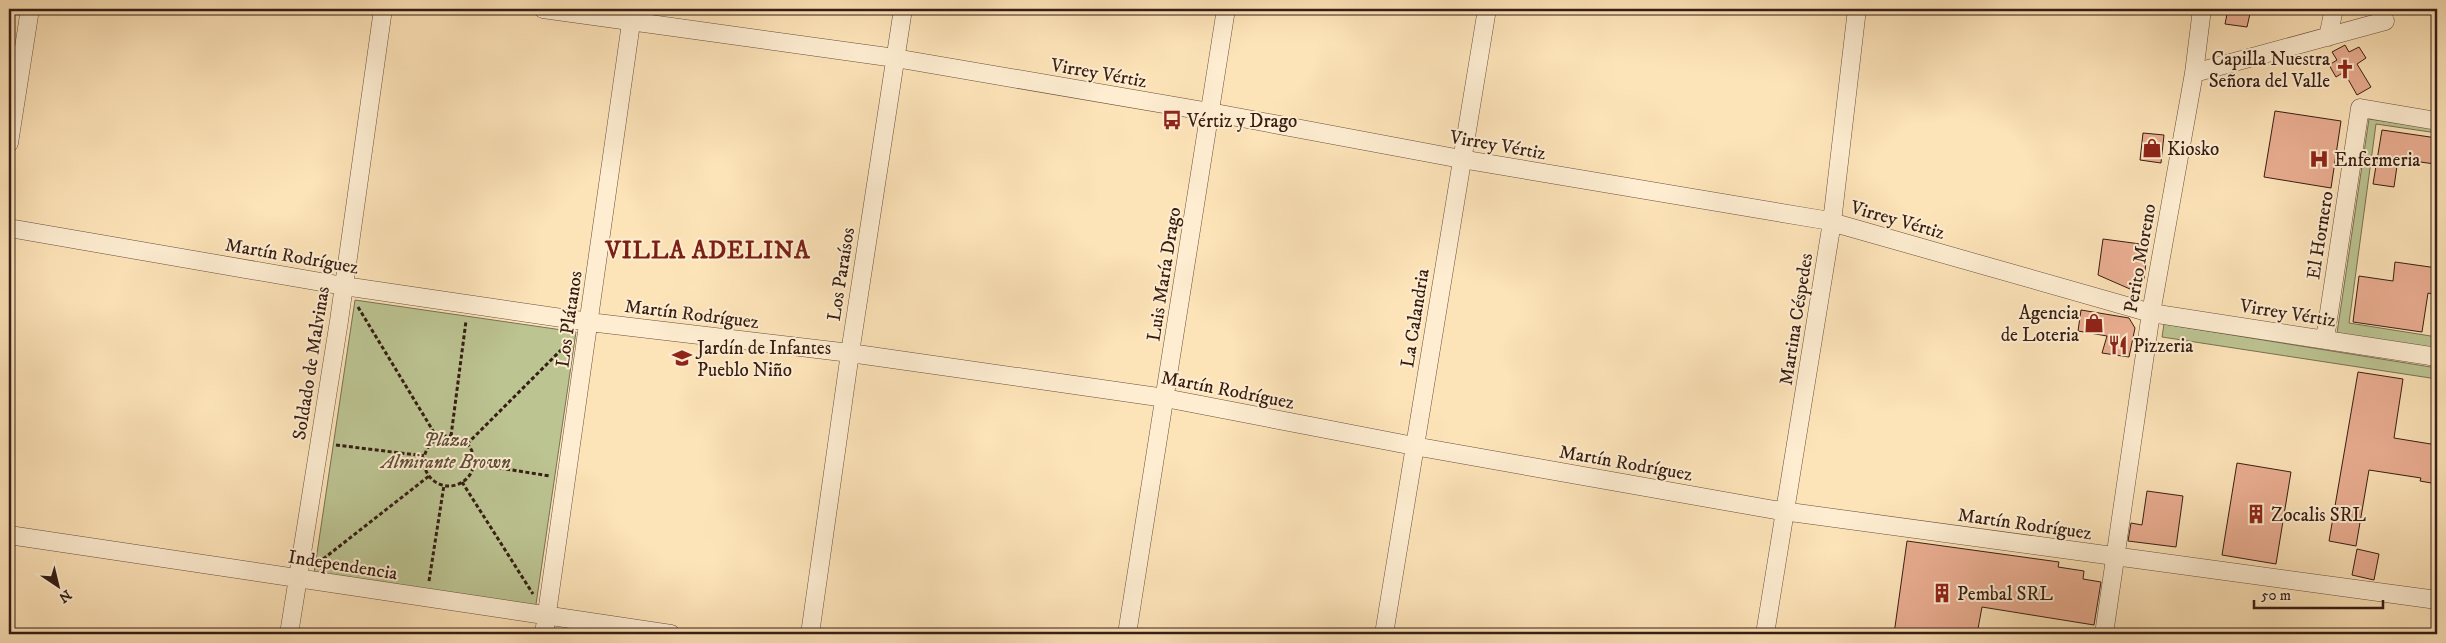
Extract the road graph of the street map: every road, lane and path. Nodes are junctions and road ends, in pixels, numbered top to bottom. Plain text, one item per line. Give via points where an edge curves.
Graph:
1 (30, 9) edge
2 (383, 9) edge
3 (543, 9) edge
4 (903, 9) edge
5 (1226, 9) edge
6 (1487, 9) edge
7 (1857, 9) edge
8 (2202, 9) edge
9 (2334, 9) edge
10 (632, 15) edge
11 (2385, 21) dead end
12 (2328, 37) junction
13 (895, 58) junction
14 (2194, 73) junction
15 (1210, 112) junction
16 (2437, 121) edge
17 (9, 143) edge
18 (1461, 160) junction
19 (1832, 222) junction
20 (9, 228) edge
21 (344, 286) junction
22 (469, 304) junction
23 (2151, 313) junction
24 (589, 322) junction
25 (2325, 338) junction
26 (850, 353) junction
27 (2437, 357) edge
28 (1165, 398) junction
29 (451, 436) junction
30 (438, 439) junction
31 (318, 443) junction
32 (467, 444) junction
33 (1414, 446) junction
34 (425, 456) junction
35 (474, 464) junction
36 (429, 476) junction
37 (566, 478) junction
38 (462, 482) junction
39 (444, 486) junction
40 (1786, 512) junction
41 (9, 535) edge
42 (2115, 557) junction
43 (298, 578) junction
44 (427, 598) junction
45 (2437, 600) edge
46 (547, 616) junction
47 (289, 634) edge
48 (544, 634) edge
49 (671, 634) edge
50 (810, 634) edge
51 (1127, 634) edge
52 (1384, 634) edge
53 (1765, 634) edge
54 (2104, 634) edge

1 - 17 street
2 - 21 street, Soldado de Malvinas
3 - 10 street, Virrey Vértiz
4 - 13 street, Los Paraísos
5 - 15 street, Luis María Drago
6 - 18 street, La Calandria
7 - 19 street, Martina Céspedes
8 - 14 street, Perito Moreno
9 - 12 street
10 - 13 street, Virrey Vértiz
10 - 24 street, Los Plátanos
11 - 12 street
12 - 14 street
13 - 15 street, Virrey Vértiz
13 - 26 street, Los Paraísos
14 - 23 street, Perito Moreno
15 - 18 street, Virrey Vértiz
15 - 28 street, Luis María Drago
16 - 25 street, El Hornero via 2360,108
18 - 19 street, Virrey Vértiz
18 - 33 street, La Calandria
19 - 23 street, Virrey Vértiz
19 - 40 street, Martina Céspedes
20 - 21 street, Martín Rodríguez
21 - 22 street, Martín Rodríguez
21 - 30 path
21 - 31 street, Soldado de Malvinas
22 - 24 street, Martín Rodríguez
22 - 29 path
23 - 25 street, Virrey Vértiz
23 - 42 street, Perito Moreno
24 - 26 street, Martín Rodríguez
24 - 32 path
24 - 37 street, Los Plátanos
25 - 27 street, Virrey Vértiz
26 - 28 street, Martín Rodríguez
26 - 50 street, Los Paraísos
28 - 33 street, Martín Rodríguez
28 - 51 street, Luis María Drago
29 - 30 path
29 - 32 path
30 - 34 path via 427,449
31 - 34 path
31 - 43 street, Soldado de Malvinas
32 - 35 path
33 - 40 street, Martín Rodríguez
33 - 52 street, La Calandria
34 - 36 path
35 - 37 path
35 - 38 path via 468,478
36 - 39 path
36 - 43 path
37 - 46 street, Los Plátanos
38 - 39 path
38 - 46 path
39 - 44 path
40 - 42 street, Martín Rodríguez
40 - 53 street, Martina Céspedes
41 - 43 street, Independencia
42 - 45 street, Martín Rodríguez
42 - 54 street, Perito Moreno
43 - 44 street, Independencia
43 - 47 street, Soldado de Malvinas
44 - 46 street, Independencia
46 - 48 street, Los Plátanos
46 - 49 street, Independencia

